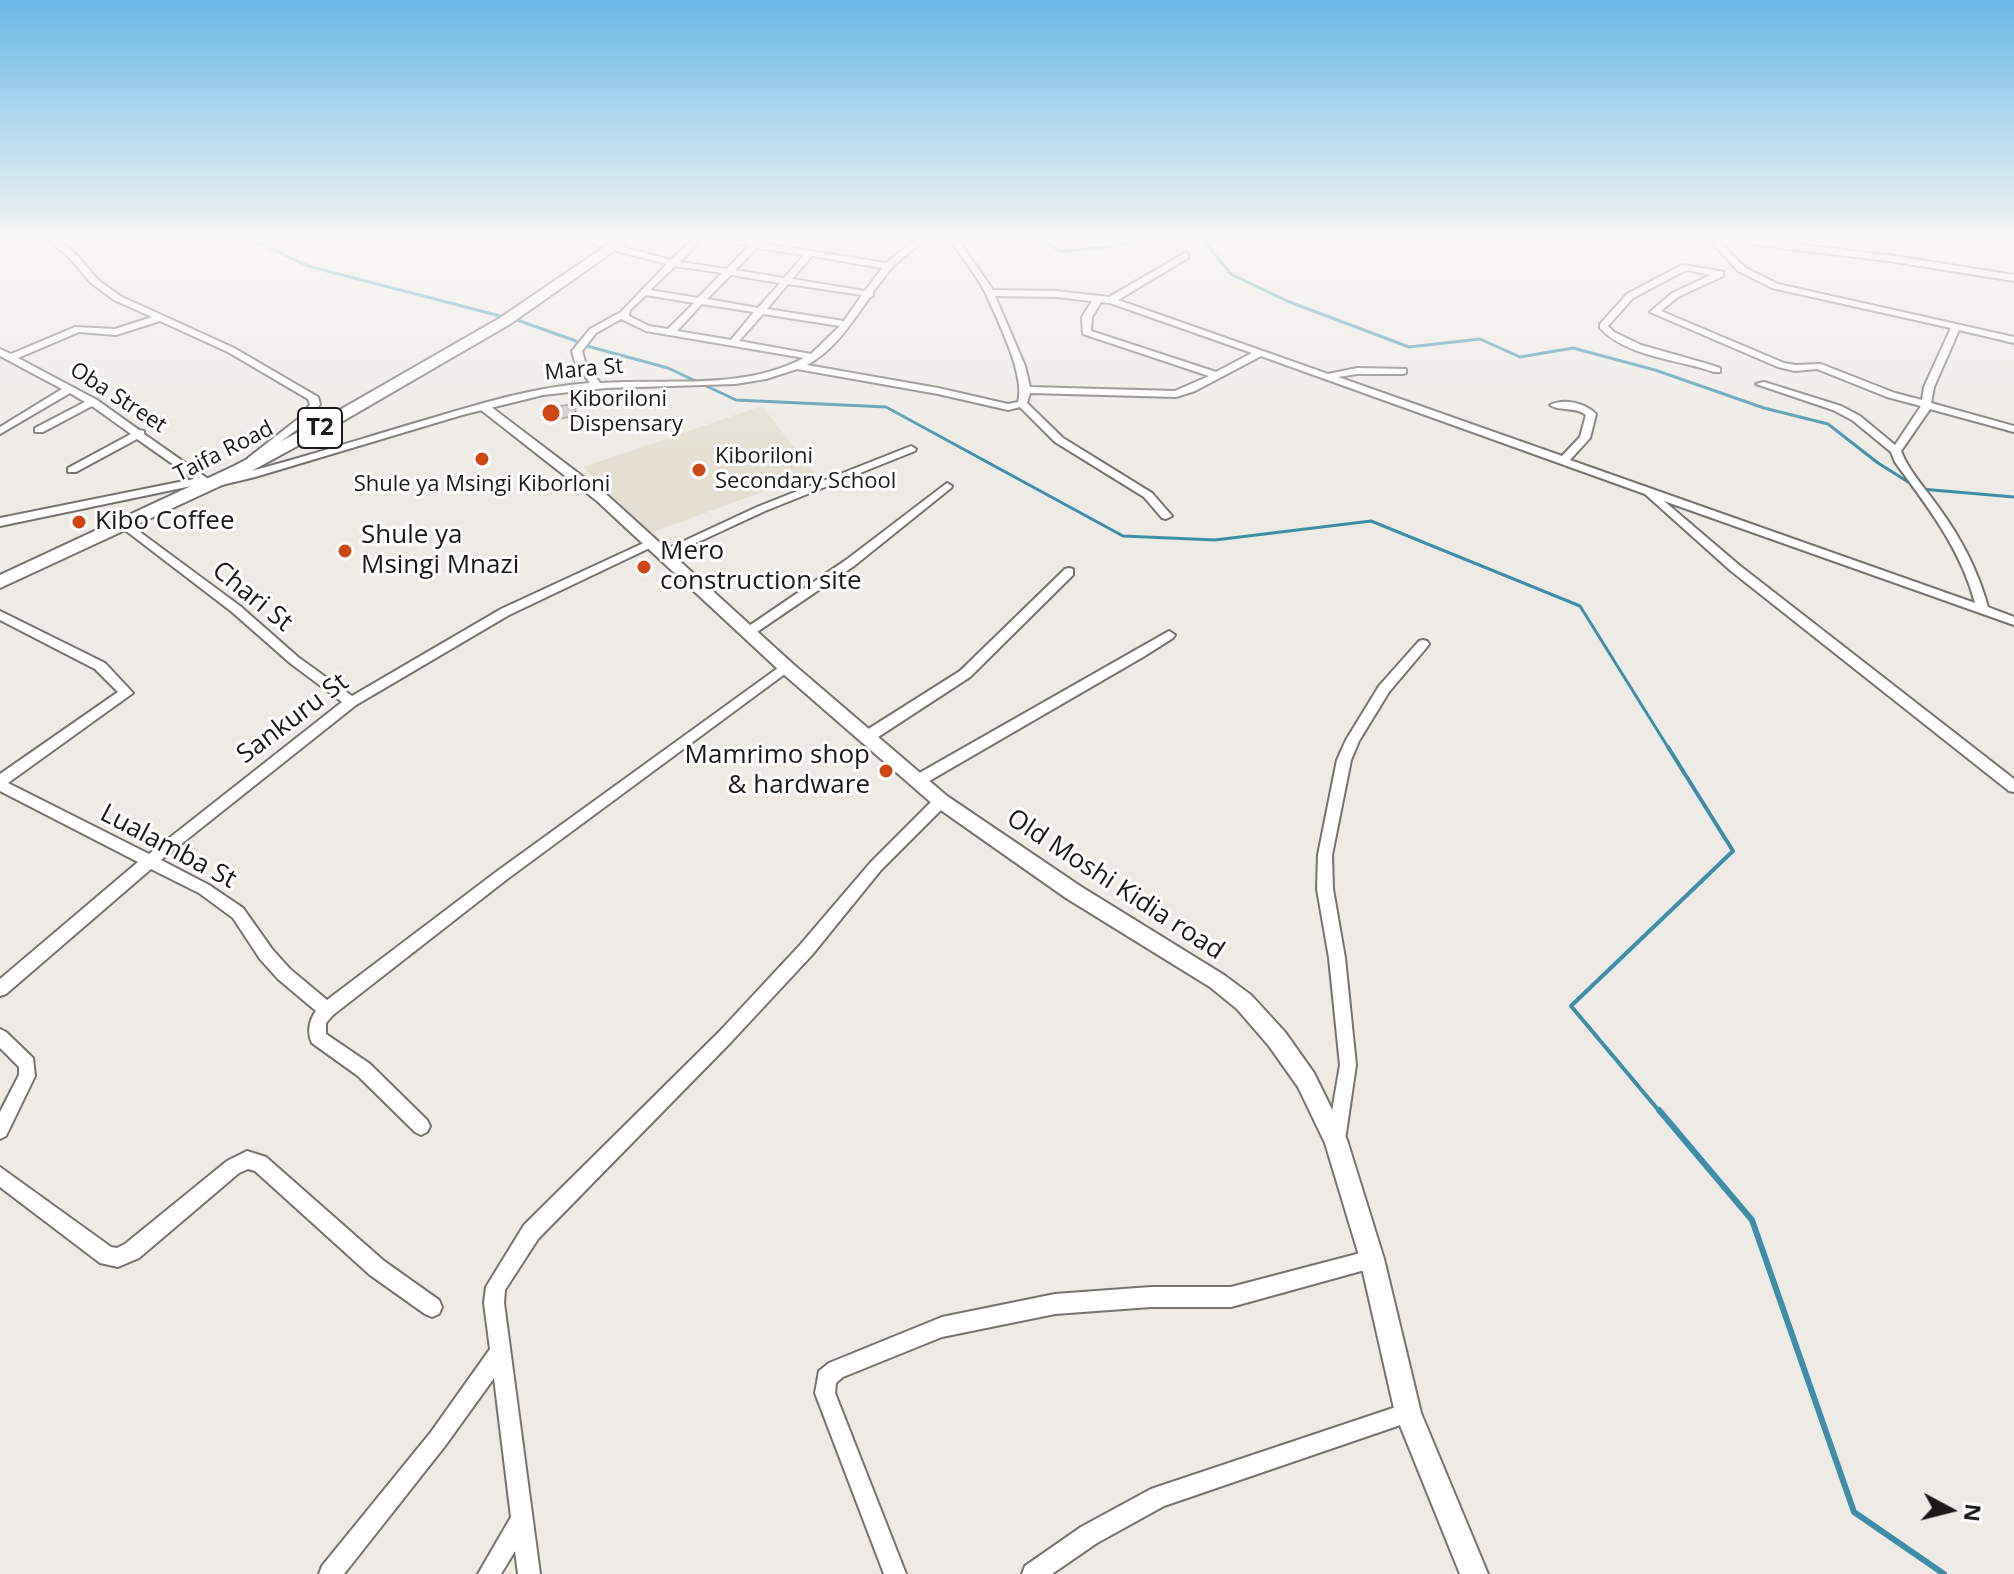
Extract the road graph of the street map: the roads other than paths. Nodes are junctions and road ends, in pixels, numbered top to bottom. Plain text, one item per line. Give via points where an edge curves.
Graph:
1 (152, 314) edge
2 (513, 314) edge
3 (622, 314) edge
4 (625, 314) edge
5 (687, 314) edge
6 (758, 314) edge
7 (783, 314) edge
8 (853, 314) edge
9 (995, 314) edge
10 (1089, 314) edge
11 (1154, 314) edge
12 (1613, 314) edge
13 (1661, 314) edge
14 (1901, 314) edge
15 (160, 318) junction
16 (845, 324) junction
17 (1956, 327) junction
18 (670, 332) junction
19 (2014, 340) edge
20 (733, 343) junction
21 (1260, 353) junction
22 (813, 357) junction
23 (6, 358) edge
24 (797, 366) junction
25 (1717, 370) dead end
26 (1403, 371) dead end
27 (1218, 376) junction
28 (1330, 376) junction
29 (1761, 384) dead end
30 (598, 387) junction
31 (70, 389) junction
32 (1027, 390) junction
33 (93, 402) junction
34 (1022, 404) junction
35 (1927, 404) junction
36 (1555, 405) dead end
37 (486, 407) junction
38 (2014, 429) edge
39 (39, 430) dead end
40 (0, 431) edge
41 (140, 433) junction
42 (911, 449) dead end
43 (1896, 451) junction
44 (1564, 460) junction
45 (72, 470) dead end
46 (240, 470) junction
47 (207, 483) junction
48 (947, 486) dead end
49 (1647, 491) junction
50 (1166, 516) dead end
51 (0, 522) edge
52 (125, 525) junction
53 (657, 549) junction
54 (1069, 572) dead end
55 (0, 582) edge
56 (1983, 610) junction
57 (0, 615) edge
58 (2014, 621) edge
59 (747, 633) junction
60 (1169, 635) dead end
61 (1423, 644) dead end
62 (787, 668) junction
63 (351, 702) junction
64 (867, 737) junction
65 (919, 780) junction
66 (0, 783) edge
67 (2014, 787) edge
68 (941, 801) junction
69 (150, 861) junction
70 (0, 989) edge
71 (327, 1010) junction
72 (0, 1037) edge
73 (421, 1126) dead end
74 (0, 1130) edge
75 (1336, 1140) junction
76 (0, 1176) edge
77 (1372, 1259) junction
78 (432, 1307) dead end
79 (501, 1350) junction
80 (1408, 1413) junction
81 (522, 1519) junction
82 (330, 1574) edge
83 (489, 1574) edge
84 (529, 1574) edge
85 (895, 1574) edge
86 (1033, 1574) edge
87 (1474, 1574) edge

1 - 15 street
2 - 46 highway, Taifa Road / T2 via 426,369
3 - 30 street via 593,331 577,351
4 - 18 street via 633,323
5 - 18 street
6 - 20 street
7 - 16 street
8 - 16 street, Mara St
9 - 32 street
10 - 27 street via 1086,332
11 - 21 street
12 - 25 street via 1603,326 1609,333
13 - 35 street via 1781,365 1818,366
14 - 17 street
15 - 23 street via 116,332 78,329
15 - 46 street via 231,350 313,397 307,417
16 - 22 street, Mara St
17 - 19 street
17 - 35 street via 1929,387
18 - 20 street
20 - 22 street
21 - 27 street
21 - 28 street
22 - 24 street, Mara St
23 - 31 street, Oba Street
24 - 30 street, Mara St via 698,384
24 - 34 street via 1008,407
26 - 28 street
27 - 32 street via 1176,394
28 - 44 street
29 - 43 street via 1837,408
30 - 37 street, Mara St via 546,391
31 - 33 street, Oba Street
31 - 40 street
32 - 34 street
33 - 39 street
33 - 41 street, Oba Street
34 - 50 street via 1059,440 1148,495
35 - 38 street
35 - 43 street
36 - 44 street via 1582,407 1591,414 1585,438
37 - 47 street, Mara St via 437,417 281,468
37 - 53 street, Old Moshi Kidia road via 579,479
41 - 45 street
41 - 47 street, Oba Street
42 - 53 street, Sankuru St
43 - 56 street via 1960,549
44 - 49 street
46 - 47 highway, Taifa Road / T2
47 - 51 street, Mara St
47 - 52 highway, Taifa Road / T2
48 - 59 street via 894,533
49 - 56 street
49 - 67 street via 1735,568
52 - 55 highway, Taifa Road / T2
52 - 63 street, Chari St
53 - 59 street, Old Moshi Kidia road
53 - 63 street, Sankuru St via 505,612
54 - 64 street via 965,674
56 - 58 street
57 - 66 street via 100,666 126,693
59 - 62 street, Old Moshi Kidia road
60 - 65 street
61 - 75 street via 1384,689 1353,740 1344,760 1325,855 1348,1065
62 - 64 street, Old Moshi Kidia road
62 - 71 street
63 - 69 street, Sankuru St
64 - 65 street, Old Moshi Kidia road
65 - 68 street, Old Moshi Kidia road
66 - 69 street, Lualamba St
68 - 75 street, Old Moshi Kidia road via 1015,855 1244,1002 1306,1080
68 - 79 street via 876,866 725,1037 531,1232 496,1287
69 - 70 street, Sankuru St
69 - 71 street, Lualamba St via 238,913 284,974
71 - 73 street via 318,1021 318,1038 364,1070
72 - 74 street via 27,1064 27,1076
75 - 77 street, Old Moshi Kidia road
76 - 78 street via 107,1256 118,1258 233,1167 247,1160 260,1163 377,1268
77 - 80 street, Old Moshi Kidia road
77 - 85 street via 1231,1297 1055,1304 942,1327 836,1370 826,1378 825,1393
79 - 81 street
79 - 82 street
80 - 86 street via 1159,1497
80 - 87 street, Old Moshi Kidia road
81 - 83 street
81 - 84 street

